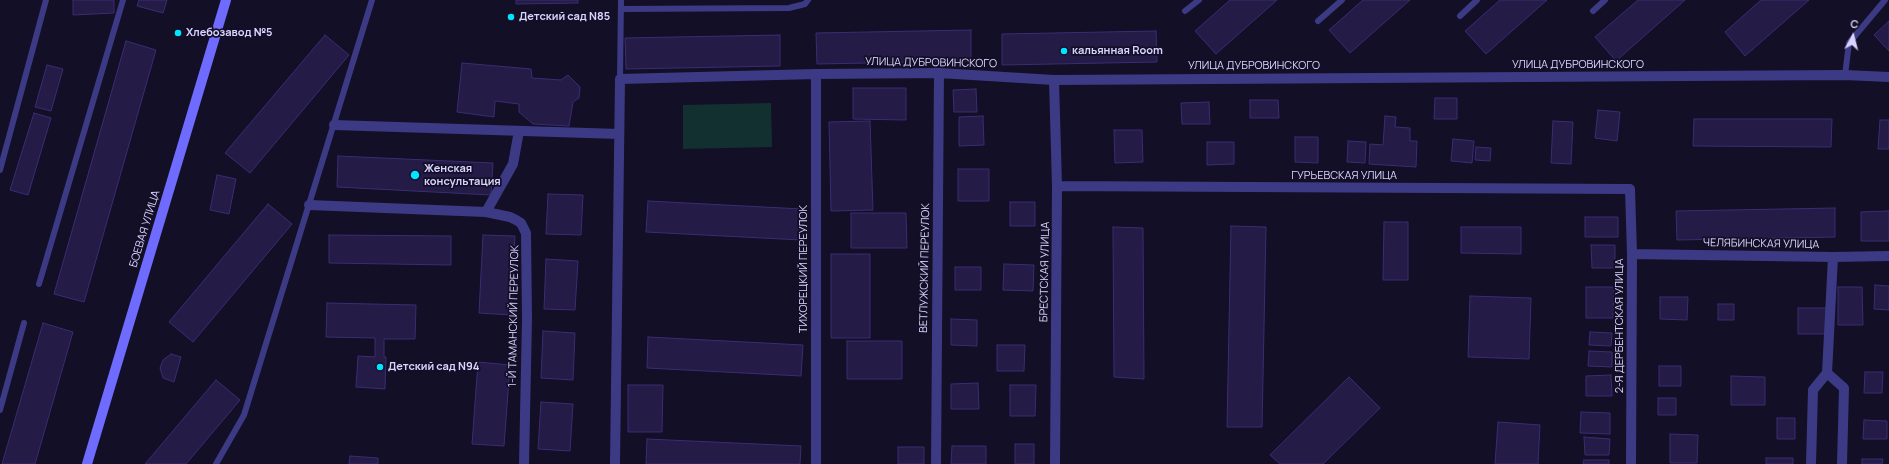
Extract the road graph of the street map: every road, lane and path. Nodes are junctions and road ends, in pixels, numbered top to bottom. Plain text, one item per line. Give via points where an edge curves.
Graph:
1 (46, 0) edge
2 (122, 0) edge
3 (226, 0) edge
4 (372, 0) edge
5 (621, 0) edge
6 (808, 0) edge
7 (1199, 0) edge
8 (1342, 0) edge
9 (1477, 0) edge
10 (1606, 0) edge
11 (1885, 0) edge
12 (621, 8) junction
13 (1186, 11) dead end
14 (1593, 11) dead end
15 (1460, 16) dead end
16 (1318, 21) dead end
17 (939, 73) junction
18 (816, 74) junction
19 (1845, 75) junction
20 (1889, 78) edge
21 (620, 79) junction
22 (1054, 80) junction
23 (334, 125) junction
24 (519, 131) junction
25 (619, 134) junction
26 (0, 170) edge
27 (1058, 186) junction
28 (1630, 189) joint
29 (309, 205) junction
30 (486, 212) junction
31 (1632, 254) junction
32 (1889, 256) edge
33 (1833, 257) junction
34 (39, 284) dead end
35 (24, 323) dead end
36 (1827, 374) junction
37 (0, 410) edge
38 (88, 464) edge
39 (216, 464) edge
40 (524, 464) edge
41 (615, 464) edge
42 (816, 464) edge
43 (936, 464) edge
44 (1055, 464) edge
45 (1631, 464) edge
46 (1811, 464) edge
47 (1842, 464) edge

1 - 26 lane
2 - 34 lane
3 - 38 main road, БОЕВАЯ УЛИЦА
4 - 23 lane
5 - 12 lane
6 - 12 lane via 806,4 789,8
7 - 13 lane
8 - 16 lane
9 - 15 lane
10 - 14 lane
11 - 19 lane via 1849,43
12 - 21 lane
17 - 18 street, УЛИЦА ДУБРОВИНСКОГО
17 - 22 street, УЛИЦА ДУБРОВИНСКОГО
17 - 43 street, ВЕТЛУЖСКИЙ ПЕРЕУЛОК
18 - 21 street, УЛИЦА ДУБРОВИНСКОГО
18 - 42 street, ТИХОРЕЦКИЙ ПЕРЕУЛОК
19 - 20 street, УЛИЦА ДУБРОВИНСКОГО
19 - 22 street, УЛИЦА ДУБРОВИНСКОГО
21 - 25 street
22 - 27 street, БРЕСТСКАЯ УЛИЦА
23 - 24 street
23 - 29 lane
24 - 25 street
24 - 30 street via 513,164
25 - 41 street
27 - 28 street, ГУРЬЕВСКАЯ УЛИЦА
27 - 44 street, БРЕСТСКАЯ УЛИЦА
28 - 31 street, 2-Я ДЕРБЕНТСКАЯ УЛИЦА
29 - 30 street, 1-Й ТАМАНСКИЙ ПЕРЕУЛОК
29 - 39 lane via 244,414
30 - 40 street, 1-Й ТАМАНСКИЙ ПЕРЕУЛОК via 516,220 521,223 526,233
31 - 33 street, ЧЕЛЯБИНСКАЯ УЛИЦА
31 - 45 street, 2-Я ДЕРБЕНТСКАЯ УЛИЦА
32 - 33 street, ЧЕЛЯБИНСКАЯ УЛИЦА
33 - 36 street
35 - 37 lane
36 - 46 street via 1813,390
36 - 47 street via 1844,388

